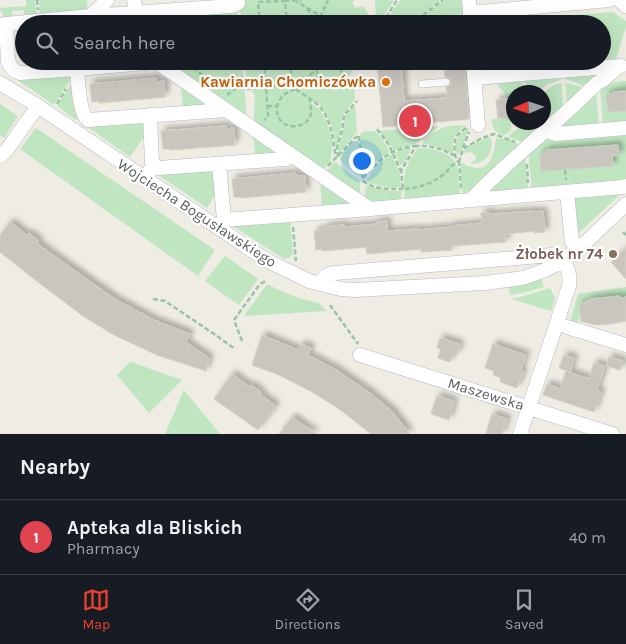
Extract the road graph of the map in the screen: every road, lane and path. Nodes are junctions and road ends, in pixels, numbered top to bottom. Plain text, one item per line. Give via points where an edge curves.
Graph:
1 (107, 0) edge
2 (238, 0) edge
3 (295, 0) edge
4 (302, 0) edge
5 (328, 0) edge
6 (397, 0) edge
7 (443, 0) edge
8 (609, 0) edge
9 (619, 0) edge
10 (259, 1) edge
11 (285, 1) edge
12 (135, 6) edge
13 (626, 6) edge
14 (306, 7) junction
15 (470, 13) edge
16 (99, 15) edge
17 (110, 15) edge
18 (260, 15) edge
19 (286, 15) edge
20 (311, 15) edge
21 (321, 15) joint
22 (387, 15) edge
23 (422, 15) edge
24 (457, 15) edge
25 (3, 25) edge
26 (623, 66) edge
27 (14, 70) junction
28 (54, 70) edge
29 (77, 70) edge
30 (168, 70) edge
31 (195, 70) edge
32 (265, 70) edge
33 (291, 70) edge
34 (317, 70) joint
35 (341, 70) edge
36 (473, 70) edge
37 (577, 70) edge
38 (472, 79) junction
39 (355, 82) dead end
40 (446, 82) dead end
41 (1, 83) edge
42 (342, 83) junction
43 (318, 84) junction
44 (422, 84) dead end
45 (292, 86) junction
46 (266, 87) junction
47 (296, 87) junction
48 (236, 88) junction
49 (310, 100) junction
50 (357, 100) dead end
51 (38, 106) junction
52 (267, 106) junction
53 (277, 106) junction
54 (222, 108) junction
55 (150, 115) junction
56 (86, 119) junction
57 (478, 125) dead end
58 (551, 126) edge
59 (626, 128) edge
60 (377, 129) dead end
61 (254, 130) junction
62 (547, 130) joint
63 (76, 132) junction
64 (416, 146) junction
65 (526, 148) junction
66 (463, 149) junction
67 (392, 152) junction
68 (292, 155) junction
69 (0, 156) edge
70 (455, 156) junction
71 (337, 158) junction
72 (459, 161) junction
73 (219, 164) junction
74 (155, 166) junction
75 (401, 171) junction
76 (320, 175) junction
77 (143, 178) junction
78 (363, 178) junction
79 (461, 185) dead end
80 (626, 186) edge
81 (403, 189) junction
82 (567, 192) junction
83 (529, 195) junction
84 (471, 200) junction
85 (626, 204) edge
86 (370, 209) junction
87 (292, 215) junction
88 (221, 224) junction
89 (623, 232) dead end
90 (626, 235) edge
91 (572, 242) dead end
92 (563, 261) junction
93 (296, 275) junction
94 (266, 280) dead end
95 (320, 284) junction
96 (153, 299) dead end
97 (330, 305) dead end
98 (562, 325) junction
99 (242, 341) dead end
100 (626, 345) edge
101 (235, 349) dead end
102 (360, 355) dead end
103 (373, 359) junction
104 (529, 407) junction
105 (520, 434) edge
106 (612, 434) edge

1 - 16 street
2 - 12 street via 231,6
3 - 4 path
3 - 11 path
3 - 14 path
5 - 21 path
6 - 22 path
7 - 23 path
8 - 15 street
9 - 13 street
10 - 11 path
10 - 18 path
11 - 19 path
12 - 17 street
14 - 20 path
14 - 21 path
15 - 24 path
25 - 27 street via 8,61
26 - 58 street via 597,83
27 - 28 street via 20,73
27 - 41 street
29 - 56 street
30 - 54 street
31 - 48 path via 207,79
32 - 46 path
33 - 45 path
34 - 43 path
34 - 47 path
35 - 42 path
36 - 38 street
37 - 38 street
38 - 57 street
39 - 42 path
40 - 44 lane
41 - 51 street, Wojciecha Bogusławskiego
42 - 43 path
43 - 47 path
45 - 46 path
45 - 47 path
46 - 48 path
46 - 52 path
47 - 49 path
47 - 53 path via 284,95
48 - 54 path via 226,96
49 - 53 path via 311,112 302,125 284,124 277,115
49 - 71 path via 330,124
50 - 71 path via 344,115
51 - 63 street, Wojciecha Bogusławskiego
51 - 69 street
52 - 53 path
52 - 61 path via 268,117
54 - 55 street
54 - 61 street
55 - 56 street
55 - 74 street via 152,162
56 - 63 street
59 - 62 street via 556,134
60 - 67 path
61 - 68 street
62 - 65 street
63 - 77 street, Wojciecha Bogusławskiego
64 - 67 path
64 - 70 path via 433,147
64 - 75 path
65 - 66 path via 514,140 494,134
65 - 83 path
65 - 84 street
66 - 70 path via 471,126 457,134
66 - 72 path
67 - 75 path
67 - 78 path via 381,158
68 - 73 street via 285,159
68 - 76 street
70 - 72 path
71 - 76 path
71 - 78 path via 359,136
72 - 79 path
72 - 81 path via 430,183
73 - 74 street
73 - 88 street
74 - 77 street
75 - 81 path
76 - 86 street
77 - 88 street, Wojciecha Bogusławskiego
78 - 81 path via 373,186
80 - 82 street
82 - 83 street
82 - 91 street
83 - 84 street
84 - 86 street
85 - 92 street, Wojciecha Bogusławskiego
86 - 87 street
87 - 88 street
87 - 93 path
88 - 93 street, Wojciecha Bogusławskiego via 266,260
89 - 90 path
92 - 95 street, Wojciecha Bogusławskiego via 523,278 485,283 354,290
92 - 95 street via 552,255 335,273 324,276
92 - 98 street via 570,282
93 - 95 street, Wojciecha Bogusławskiego
94 - 99 path via 234,320
96 - 101 path via 164,301
97 - 103 path via 360,348
98 - 100 street
98 - 104 street
102 - 103 street, Maszewska
103 - 104 street, Maszewska
104 - 105 street
104 - 106 street, Maszewska

